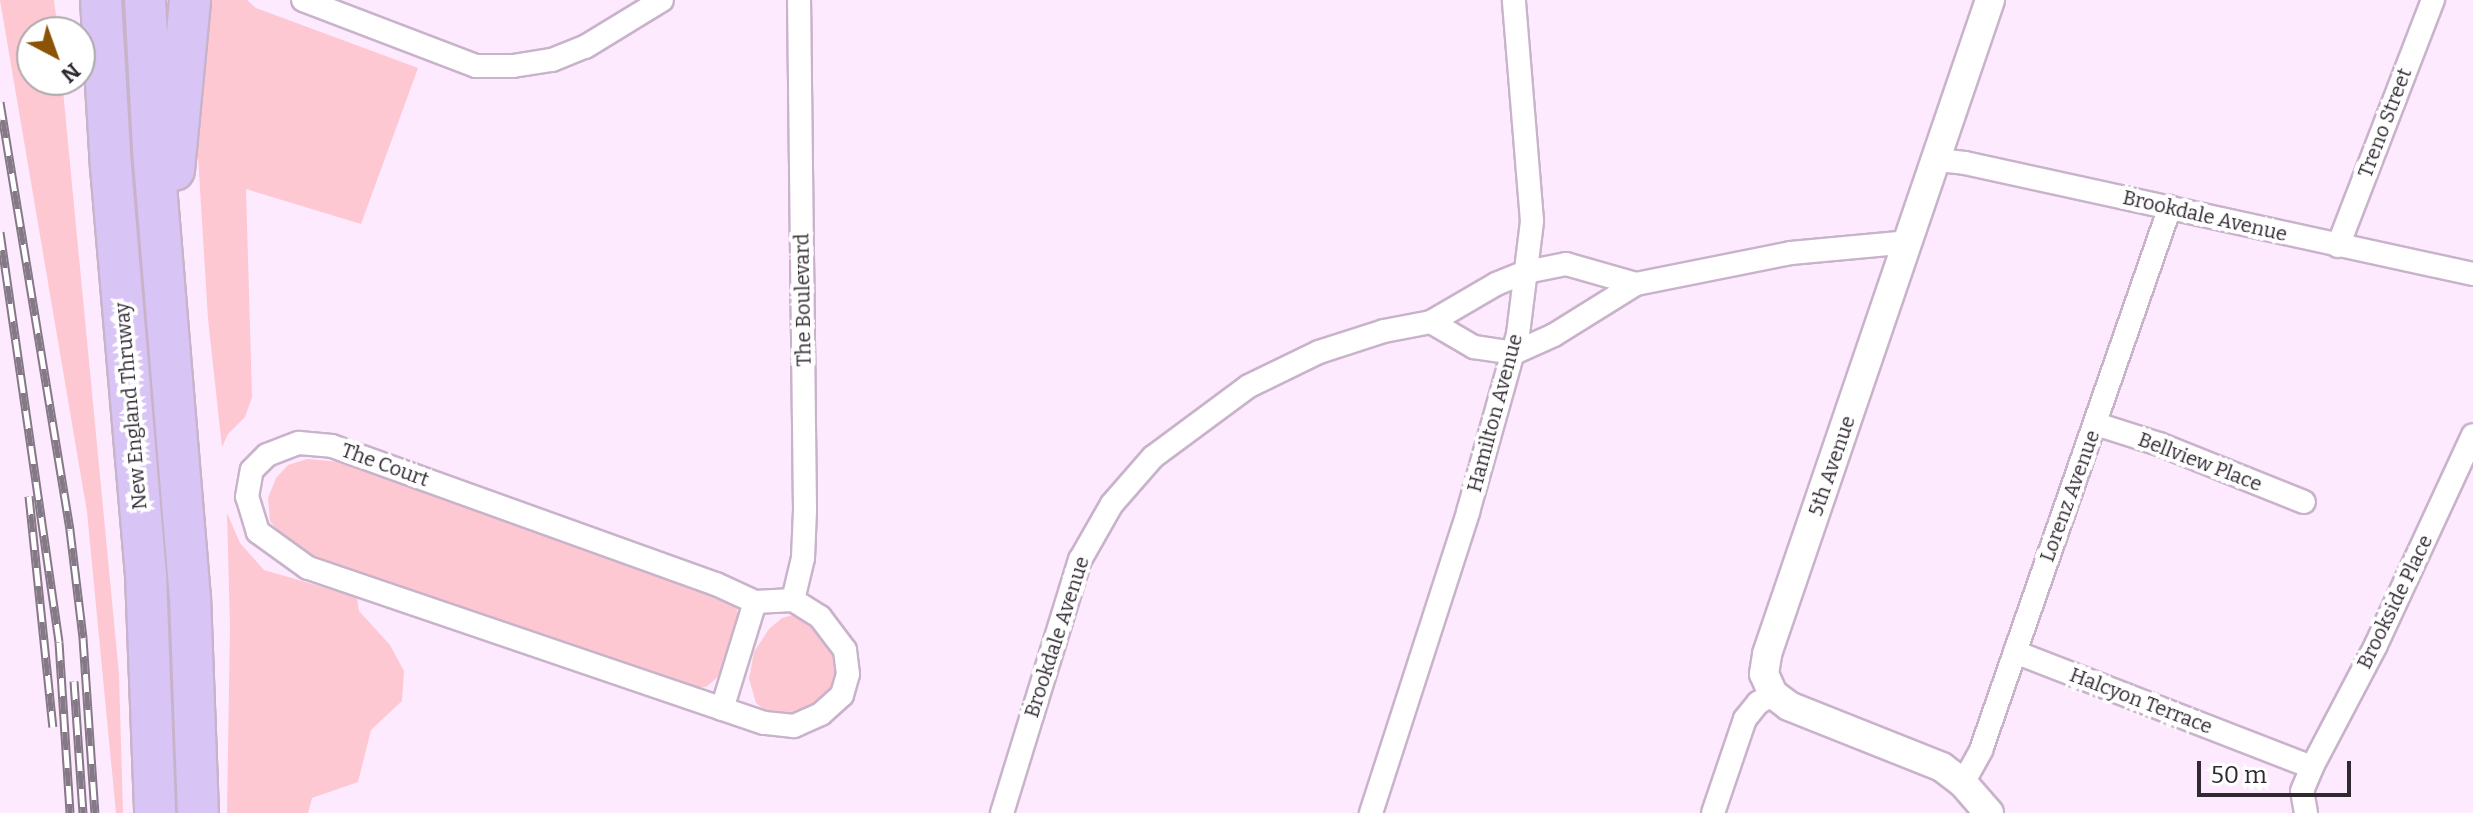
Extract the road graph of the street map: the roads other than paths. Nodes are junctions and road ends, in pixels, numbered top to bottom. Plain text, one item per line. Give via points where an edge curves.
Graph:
1 (101, 0) edge
2 (145, 0) edge
3 (190, 0) edge
4 (303, 0) edge
5 (662, 0) edge
6 (799, 0) edge
7 (1514, 0) edge
8 (1990, 0) edge
9 (2433, 0) edge
10 (85, 96) edge
11 (1937, 160) junction
12 (2170, 207) junction
13 (1909, 242) junction
14 (2338, 246) junction
15 (1526, 272) junction
16 (2473, 274) edge
17 (120, 279) junction
18 (1636, 284) junction
19 (165, 298) junction
20 (1431, 322) junction
21 (1514, 353) junction
22 (2096, 424) junction
23 (2473, 435) edge
24 (2304, 502) dead end
25 (793, 600) junction
26 (755, 602) junction
27 (2015, 652) junction
28 (1773, 694) junction
29 (722, 709) junction
30 (2312, 767) junction
31 (1963, 783) junction
32 (155, 813) edge
33 (198, 813) edge
34 (1002, 813) edge
35 (1371, 813) edge
36 (1713, 813) edge
37 (1989, 813) edge
38 (2306, 813) edge

1 - 17 highway, New England Thruway
2 - 19 highway
3 - 19 highway
4 - 5 street via 476,66 552,60 585,47
6 - 25 street, The Boulevard via 805,510 803,558
7 - 15 street, Hamilton Avenue via 1532,221
8 - 11 street, 5th Avenue
9 - 14 street, Treno Street
10 - 17 highway via 92,156
11 - 12 street, Brookdale Avenue
11 - 13 street, 5th Avenue
12 - 14 street, Brookdale Avenue
12 - 22 street, Lorenz Avenue
13 - 18 street, Brookdale Avenue via 1791,253
13 - 28 street, 5th Avenue via 1767,654 1764,674
14 - 16 street, Brookdale Avenue
15 - 18 street, Brookdale Avenue via 1566,264
15 - 20 street, Brookdale Avenue
15 - 21 street, Hamilton Avenue
17 - 32 highway, New England Thruway via 149,619
18 - 21 street, Brookdale Avenue via 1554,335
19 - 33 highway via 190,596
20 - 21 street via 1474,347
20 - 34 street, Brookdale Avenue via 1319,352 1249,386 1153,457 1112,504 1080,560
21 - 35 street, Hamilton Avenue
22 - 24 street, Bellview Place
22 - 27 street, Lorenz Avenue
23 - 30 street, Brookside Place via 2376,645
25 - 26 street, The Court
25 - 29 street, The Court via 820,617 845,650 848,674 842,695 821,714 794,726
26 - 29 street
26 - 29 street, The Court via 332,446 299,443 278,449 252,470 247,497 258,532 308,568
27 - 30 street, Halcyon Terrace
27 - 31 street, Lorenz Avenue via 1981,750
28 - 31 street via 1813,718 1942,767
28 - 36 street via 1745,719
30 - 38 street via 2302,791
31 - 37 street

